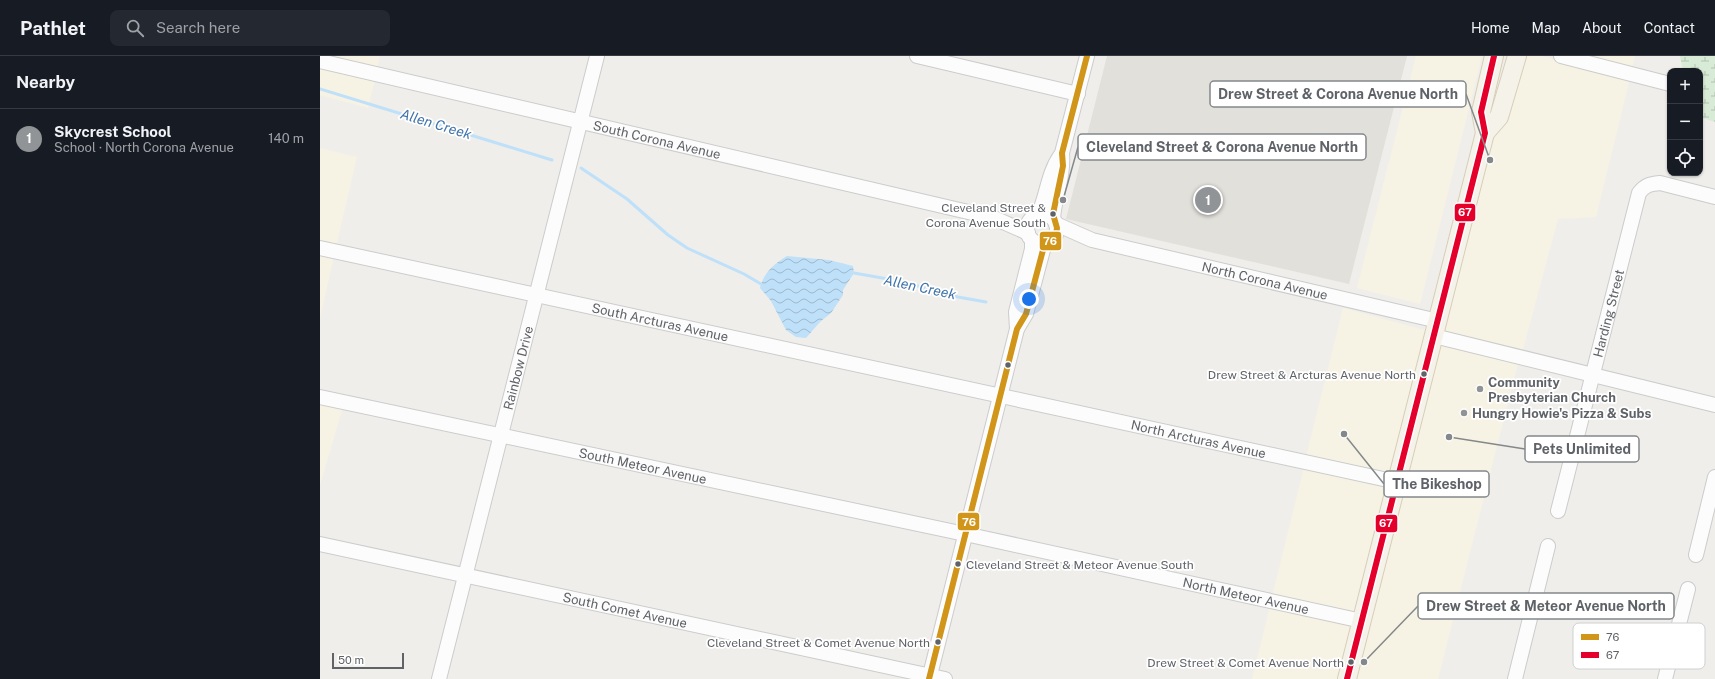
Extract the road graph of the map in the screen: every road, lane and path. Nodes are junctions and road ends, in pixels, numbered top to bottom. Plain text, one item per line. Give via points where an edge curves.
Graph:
1 (597, 56) edge
2 (917, 56) edge
3 (1087, 56) edge
4 (1494, 56) edge
5 (1517, 56) edge
6 (1561, 56) edge
7 (320, 61) edge
8 (1667, 83) edge
9 (1078, 94) junction
10 (580, 121) junction
11 (1485, 133) junction
12 (1062, 153) junction
13 (1715, 197) edge
14 (1035, 216) junction
15 (994, 218) junction
16 (1054, 221) junction
17 (1030, 237) junction
18 (1092, 240) junction
19 (1050, 241) junction
20 (320, 248) edge
21 (536, 295) junction
22 (1436, 328) junction
23 (1017, 329) junction
24 (1591, 376) junction
25 (1000, 395) junction
26 (320, 397) edge
27 (1715, 406) edge
28 (501, 435) junction
29 (1715, 477) edge
30 (1397, 482) junction
31 (1558, 511) dead end
32 (966, 534) junction
33 (320, 544) edge
34 (1548, 546) dead end
35 (1696, 555) dead end
36 (465, 576) junction
37 (1688, 589) dead end
38 (1362, 621) junction
39 (1679, 623) edge
40 (1668, 669) edge
41 (930, 677) edge
42 (438, 679) edge
43 (945, 679) edge
44 (1347, 679) edge
45 (1515, 679) edge
46 (1665, 679) edge

1 - 10 street, Rainbow Drive
2 - 9 street
3 - 9 street
4 - 11 main road via 1481,112
5 - 11 main road via 1499,117
6 - 8 street
7 - 10 street, South Corona Avenue
9 - 12 street
10 - 15 street, South Corona Avenue
10 - 21 street, Rainbow Drive
11 - 22 main road
12 - 14 street via 1054,165 1044,202
12 - 16 street via 1063,168 1054,203
13 - 24 street, Harding Street via 1660,183 1644,187 1636,200
14 - 15 street, South Corona Avenue
14 - 16 street via 1046,214
14 - 17 street via 1028,225
15 - 17 street, South Corona Avenue
16 - 18 street, North Corona Avenue
16 - 19 street via 1057,232
17 - 19 street via 1041,244
17 - 23 street via 1032,249 1016,312
18 - 19 street, North Corona Avenue
18 - 22 street, North Corona Avenue
19 - 23 street via 1043,250 1026,314
20 - 21 street, South Arcturas Avenue
21 - 25 street, South Arcturas Avenue
21 - 28 street, Rainbow Drive
22 - 24 street, North Corona Avenue
22 - 30 main road
23 - 25 street
24 - 27 street, North Corona Avenue
24 - 31 street, Harding Street
25 - 30 street, North Arcturas Avenue
25 - 32 street
26 - 28 street, South Meteor Avenue
28 - 32 street, South Meteor Avenue
28 - 36 street, Rainbow Drive
29 - 35 street
30 - 38 main road
32 - 38 street, North Meteor Avenue
32 - 41 street
33 - 36 street, South Comet Avenue
34 - 45 street
36 - 41 street, South Comet Avenue
36 - 42 street, Rainbow Drive
37 - 39 street
38 - 44 main road
40 - 46 street
41 - 43 street, South Comet Avenue

